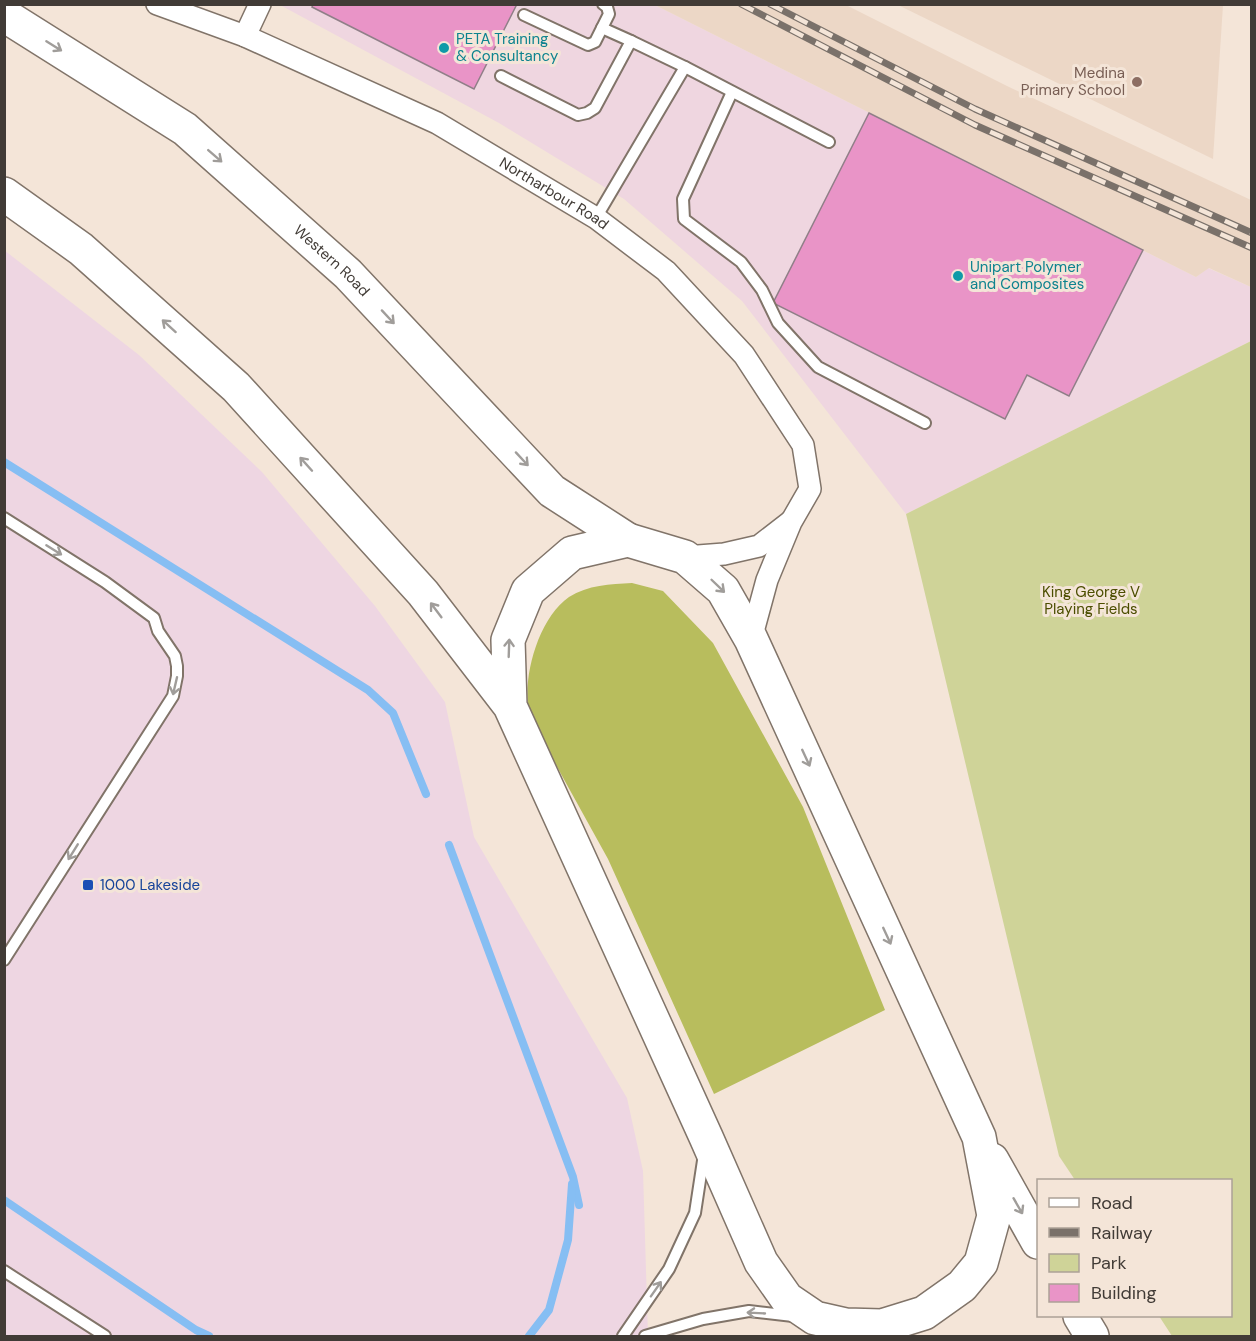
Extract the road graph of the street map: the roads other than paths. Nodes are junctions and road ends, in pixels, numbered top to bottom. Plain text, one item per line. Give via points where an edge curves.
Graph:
1 (157, 4) edge
2 (260, 4) edge
3 (603, 4) edge
4 (4, 15) edge
5 (524, 15) dead end
6 (602, 28) junction
7 (245, 36) junction
8 (631, 41) junction
9 (685, 66) junction
10 (501, 76) dead end
11 (732, 92) junction
12 (829, 142) dead end
13 (4, 194) edge
14 (597, 219) junction
15 (926, 423) dead end
16 (4, 518) edge
17 (791, 522) junction
18 (628, 540) junction
19 (685, 556) junction
20 (751, 639) junction
21 (510, 706) junction
22 (4, 960) edge
23 (706, 1137) junction
24 (979, 1137) junction
25 (1037, 1240) edge
26 (4, 1271) edge
27 (1081, 1317) edge
28 (814, 1318) junction
29 (890, 1331) edge
30 (105, 1336) edge
31 (623, 1336) edge
32 (645, 1336) edge
33 (1092, 1336) edge

1 - 7 street, Northarbour Road
2 - 7 street
3 - 6 lane via 609,14
4 -> 18 main road, Western Road via 185,129 348,274 552,491
5 - 6 lane via 588,45
6 - 8 lane
7 - 14 street, Northarbour Road via 437,123
8 - 9 lane
8 - 10 lane via 595,108 587,113 578,115
9 - 11 lane
9 - 14 lane
11 - 12 lane
11 - 15 lane via 683,199 684,219 741,262 778,323 818,367
21 -> 13 main road via 423,593 236,387 81,249
14 - 17 street, Northarbour Road via 666,271 744,355 803,445 810,489
16 -> 22 lane via 154,618 177,666 173,696
17 - 19 street, Northarbour Road via 759,546 724,554
17 - 20 street, Northarbour Road via 767,580
18 - 19 main road
21 -> 18 main road via 508,640 528,591 572,553
19 -> 20 main road via 723,590
20 -> 24 main road
21 - 23 main road
23 - 28 main road via 760,1262 787,1299
31 -> 23 lane via 669,1269 695,1213
24 -> 25 main road
24 - 29 main road via 994,1216 981,1263 962,1286
26 - 30 lane
27 - 33 main road
28 - 29 main road
28 -> 32 lane via 750,1311 703,1319

